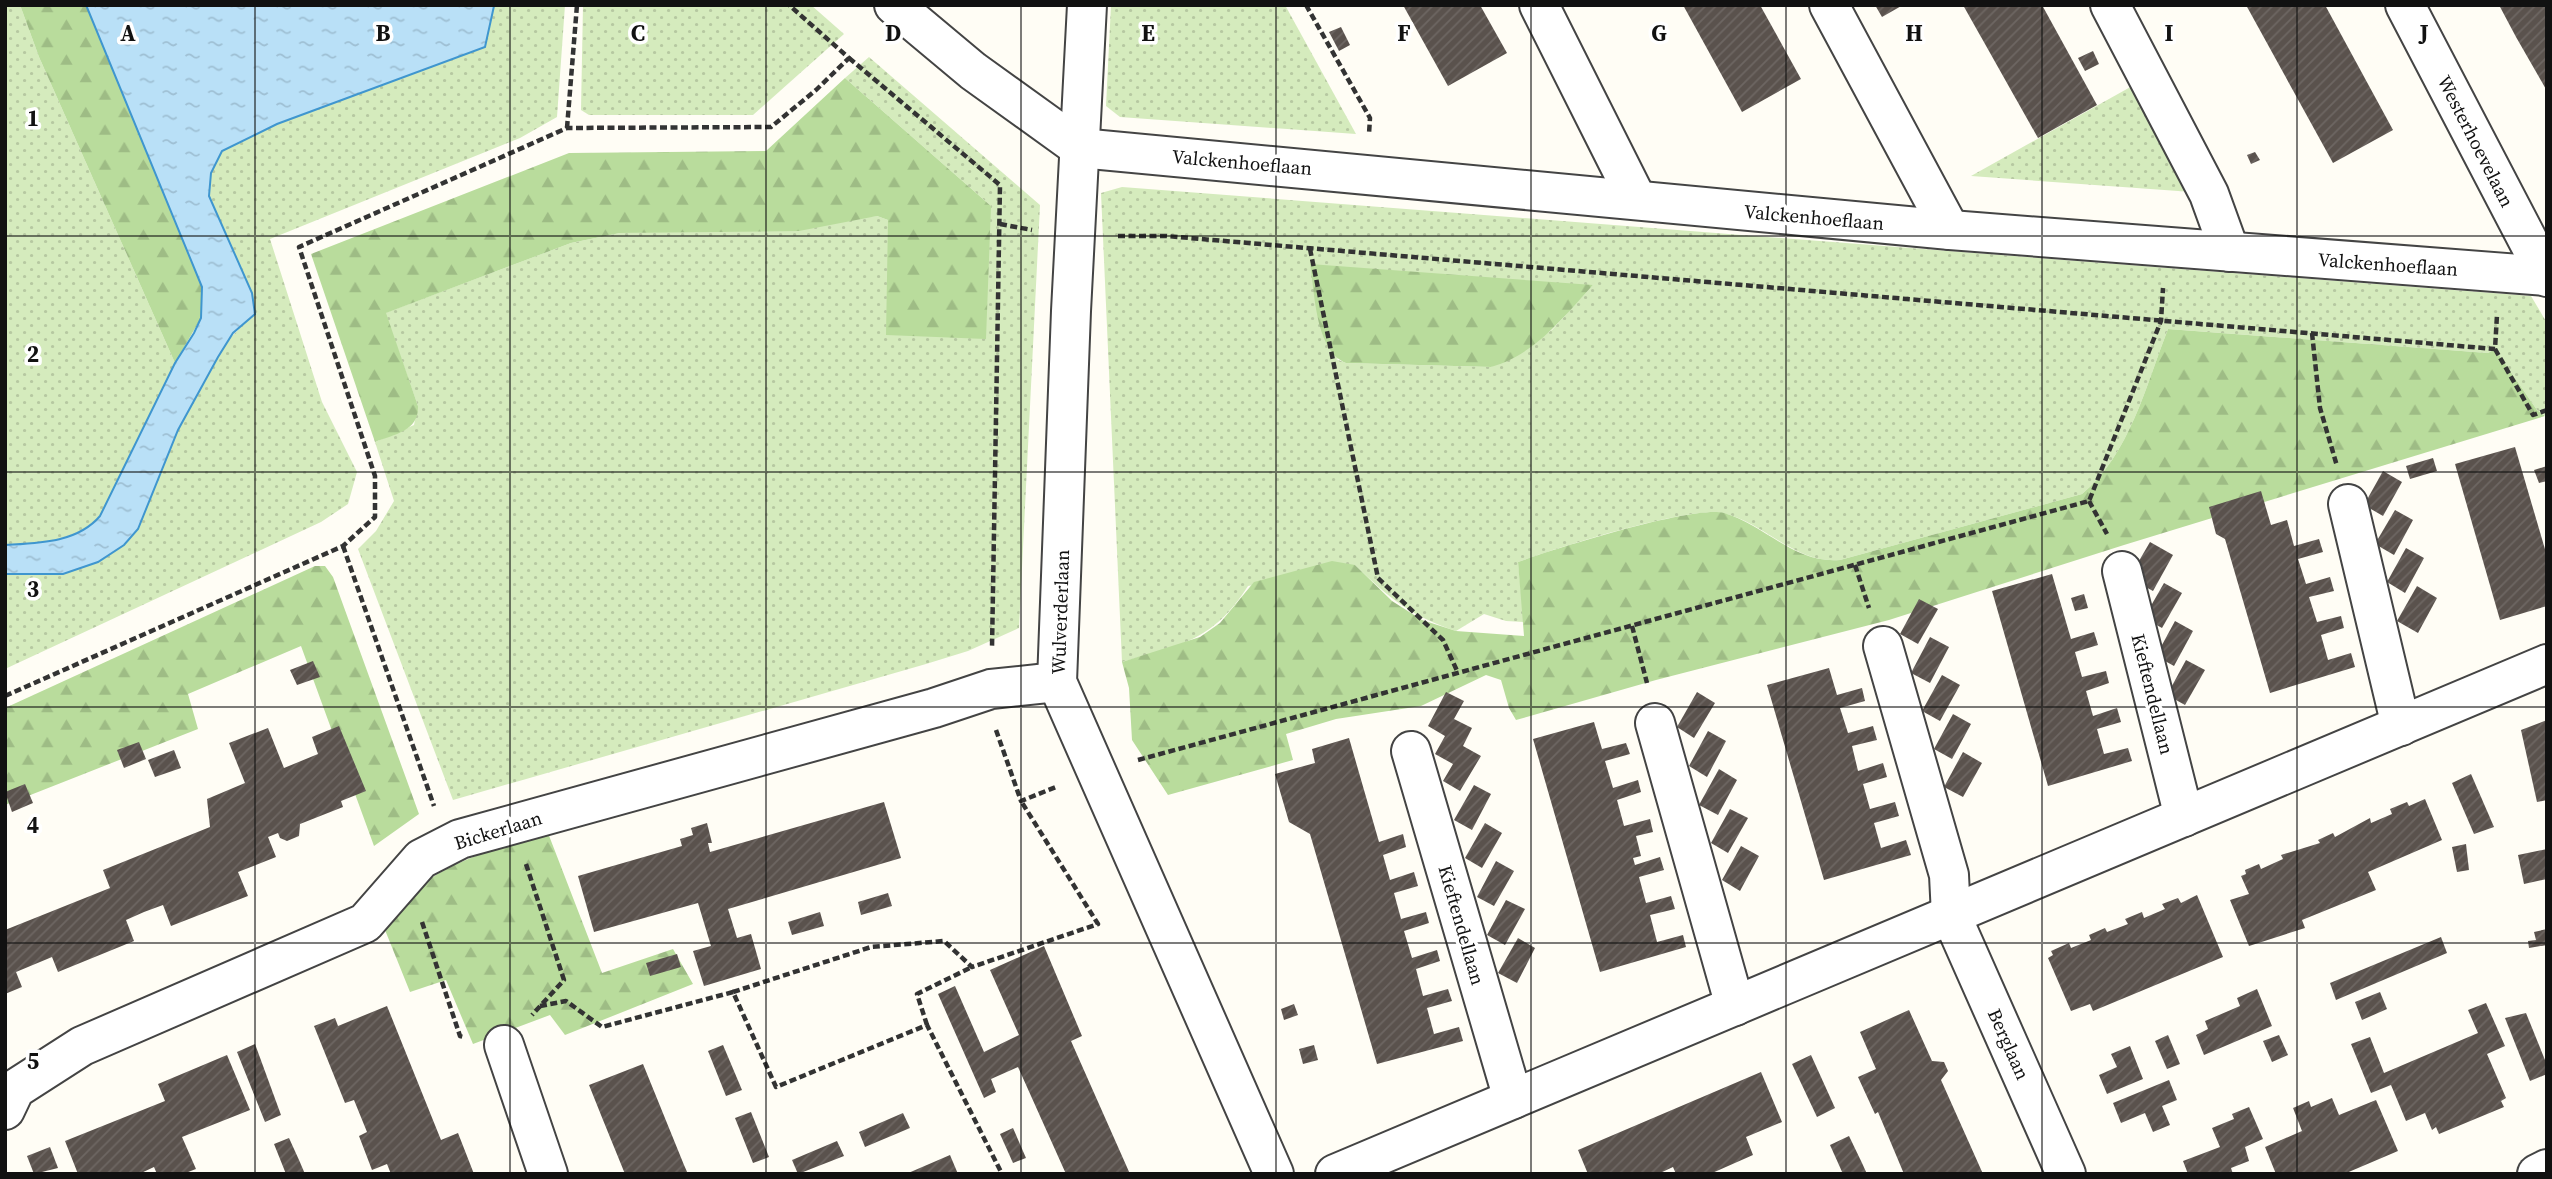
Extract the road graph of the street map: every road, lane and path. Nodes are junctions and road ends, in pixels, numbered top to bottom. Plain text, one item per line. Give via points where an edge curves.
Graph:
1 (577, 5) edge
2 (789, 5) edge
3 (894, 5) edge
4 (1087, 5) edge
5 (1306, 5) edge
6 (1538, 5) edge
7 (1829, 5) edge
8 (2110, 5) edge
9 (2405, 5) edge
10 (849, 58) junction
11 (567, 128) junction
12 (1080, 148) junction
13 (1368, 173) junction
14 (1637, 200) junction
15 (999, 224) junction
16 (1950, 230) junction
17 (1075, 236) junction
18 (2165, 247) junction
19 (1310, 249) junction
20 (2230, 252) junction
21 (2500, 273) junction
22 (2546, 276) edge
23 (2161, 321) junction
24 (2312, 333) junction
25 (2495, 349) junction
26 (2547, 410) edge
27 (2348, 504) joint
28 (343, 546) junction
29 (2122, 571) dead end
30 (1632, 626) junction
31 (1883, 646) dead end
32 (2547, 664) edge
33 (1458, 673) junction
34 (1057, 682) junction
35 (991, 689) junction
36 (5, 696) edge
37 (2401, 726) junction
38 (1656, 727) joint
39 (1411, 751) dead end
40 (1096, 771) junction
41 (1021, 801) junction
42 (2184, 817) junction
43 (514, 824) junction
44 (448, 845) junction
45 (407, 874) junction
46 (1951, 915) junction
47 (972, 967) junction
48 (733, 992) junction
49 (540, 1006) junction
50 (1735, 1006) junction
51 (927, 1025) junction
52 (504, 1045) junction
53 (1513, 1099) junction
54 (5, 1110) edge
55 (2547, 1169) edge
56 (548, 1174) edge
57 (1002, 1174) edge
58 (1274, 1174) edge
59 (1335, 1174) edge
60 (2066, 1174) edge
61 (2536, 1174) edge

1 - 11 path
2 - 10 path
3 - 12 street via 973,71
4 - 12 street, Wulverderlaan
5 - 13 path via 1370,118
6 - 14 street
7 - 16 street
8 - 20 street via 2209,194
9 - 22 street, Westerhoevelaan
10 - 11 path via 771,127
10 - 15 path via 1000,185
11 - 28 path via 299,247 375,476 375,517
12 - 13 street, Valckenhoeflaan
12 - 17 street, Wulverderlaan
13 - 14 street, Valckenhoeflaan
14 - 16 street, Valckenhoeflaan
15 - 17 path
15 - 35 path
16 - 18 street, Valckenhoeflaan
17 - 19 path via 1166,236
17 - 34 street, Wulverderlaan
18 - 20 street, Valckenhoeflaan
18 - 23 path
19 - 23 path
19 - 33 path via 1378,578 1443,640
20 - 21 street, Valckenhoeflaan
21 - 22 street, Valckenhoeflaan
21 - 25 path
23 - 24 path
23 - 30 path via 2089,501
24 - 25 path
24 - 27 path via 2320,408
25 - 26 path via 2533,415
27 - 37 street
28 - 36 path
28 - 44 path
29 - 42 street, Kieftendellaan
30 - 33 path
30 - 38 path
31 - 46 street via 1949,875
32 - 37 street
33 - 40 path
34 - 35 street, Bickerlaan
34 - 40 street, Wulverderlaan
35 - 41 path via 997,734
35 - 43 street, Bickerlaan
37 - 42 street
38 - 50 street
39 - 53 street, Kieftendellaan
40 - 41 path
40 - 58 street, Wulverderlaan
41 - 47 path via 1098,924
42 - 46 street
43 - 44 street, Bickerlaan
43 - 49 path via 564,980
44 - 45 street, Bickerlaan via 421,859
45 - 52 path via 460,1036
45 - 54 street, Bickerlaan via 365,923 82,1046 15,1090
46 - 50 street
46 - 60 street, Berglaan
47 - 48 path via 944,941 871,947
47 - 51 path via 917,994
48 - 49 path via 602,1027 566,1000
48 - 51 path via 776,1087
49 - 52 path
50 - 53 street
51 - 57 path
52 - 56 street
53 - 59 street
55 - 61 street

